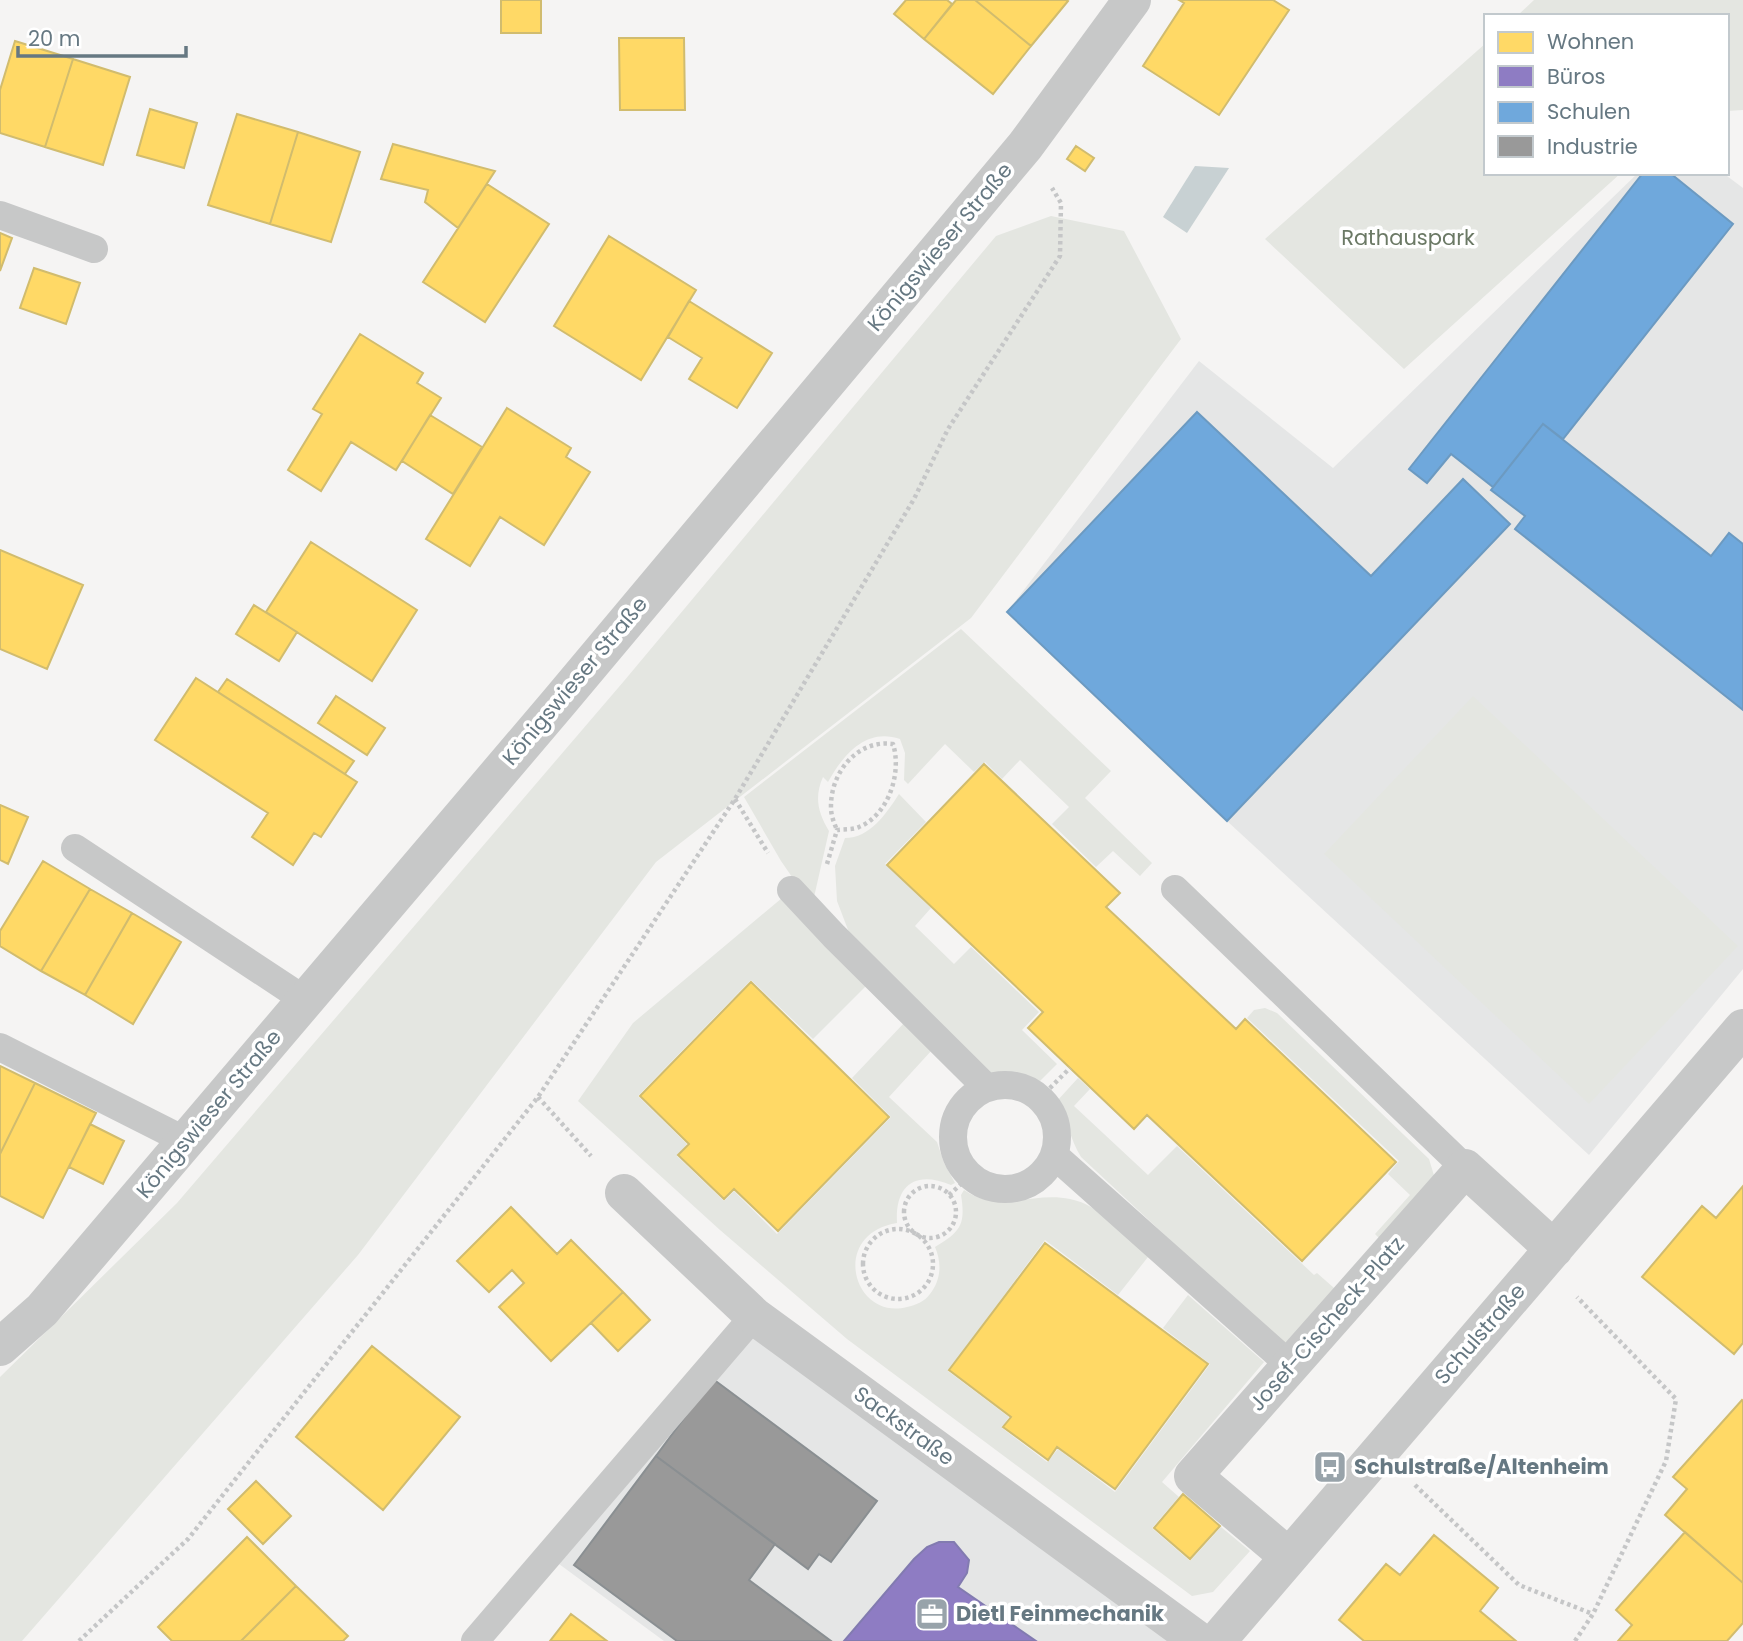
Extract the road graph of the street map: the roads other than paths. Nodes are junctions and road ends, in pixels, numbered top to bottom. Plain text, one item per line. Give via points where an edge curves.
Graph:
1 (1132, 0) edge
2 (0, 215) edge
3 (94, 249) dead end
4 (75, 848) dead end
5 (1175, 889) dead end
6 (791, 890) road end
7 (305, 1000) junction
8 (1743, 1028) edge
9 (0, 1047) edge
10 (987, 1088) junction
11 (186, 1141) junction
12 (1054, 1155) junction
13 (1465, 1168) junction
14 (624, 1193) road end
15 (1548, 1255) junction
16 (754, 1316) junction
17 (0, 1347) edge
18 (1290, 1365) junction
19 (1289, 1557) junction
20 (474, 1641) edge
21 (1199, 1641) edge
22 (1217, 1641) edge

1 - 7 street, Königswieser Straße via 1025,146
2 - 3 lane
4 - 7 lane
5 - 13 lane
6 - 10 lane
7 - 11 street, Königswieser Straße
8 - 15 street, Schulstraße
9 - 11 lane
10 - 12 lane via 1024,1088 1040,1098 1058,1131
10 - 12 lane via 971,1097 957,1115 952,1137 960,1186 1012,1189 1033,1182
11 - 17 street, Königswieser Straße via 41,1310
12 - 18 lane
13 - 15 street
13 - 18 street, Josef-Cischeck-Platz
14 - 16 street, Sackstraße
15 - 19 street, Schulstraße
16 - 20 lane
16 - 21 street, Sackstraße
18 - 19 street, Josef-Cischeck-Platz via 1193,1476
19 - 22 street, Schulstraße

